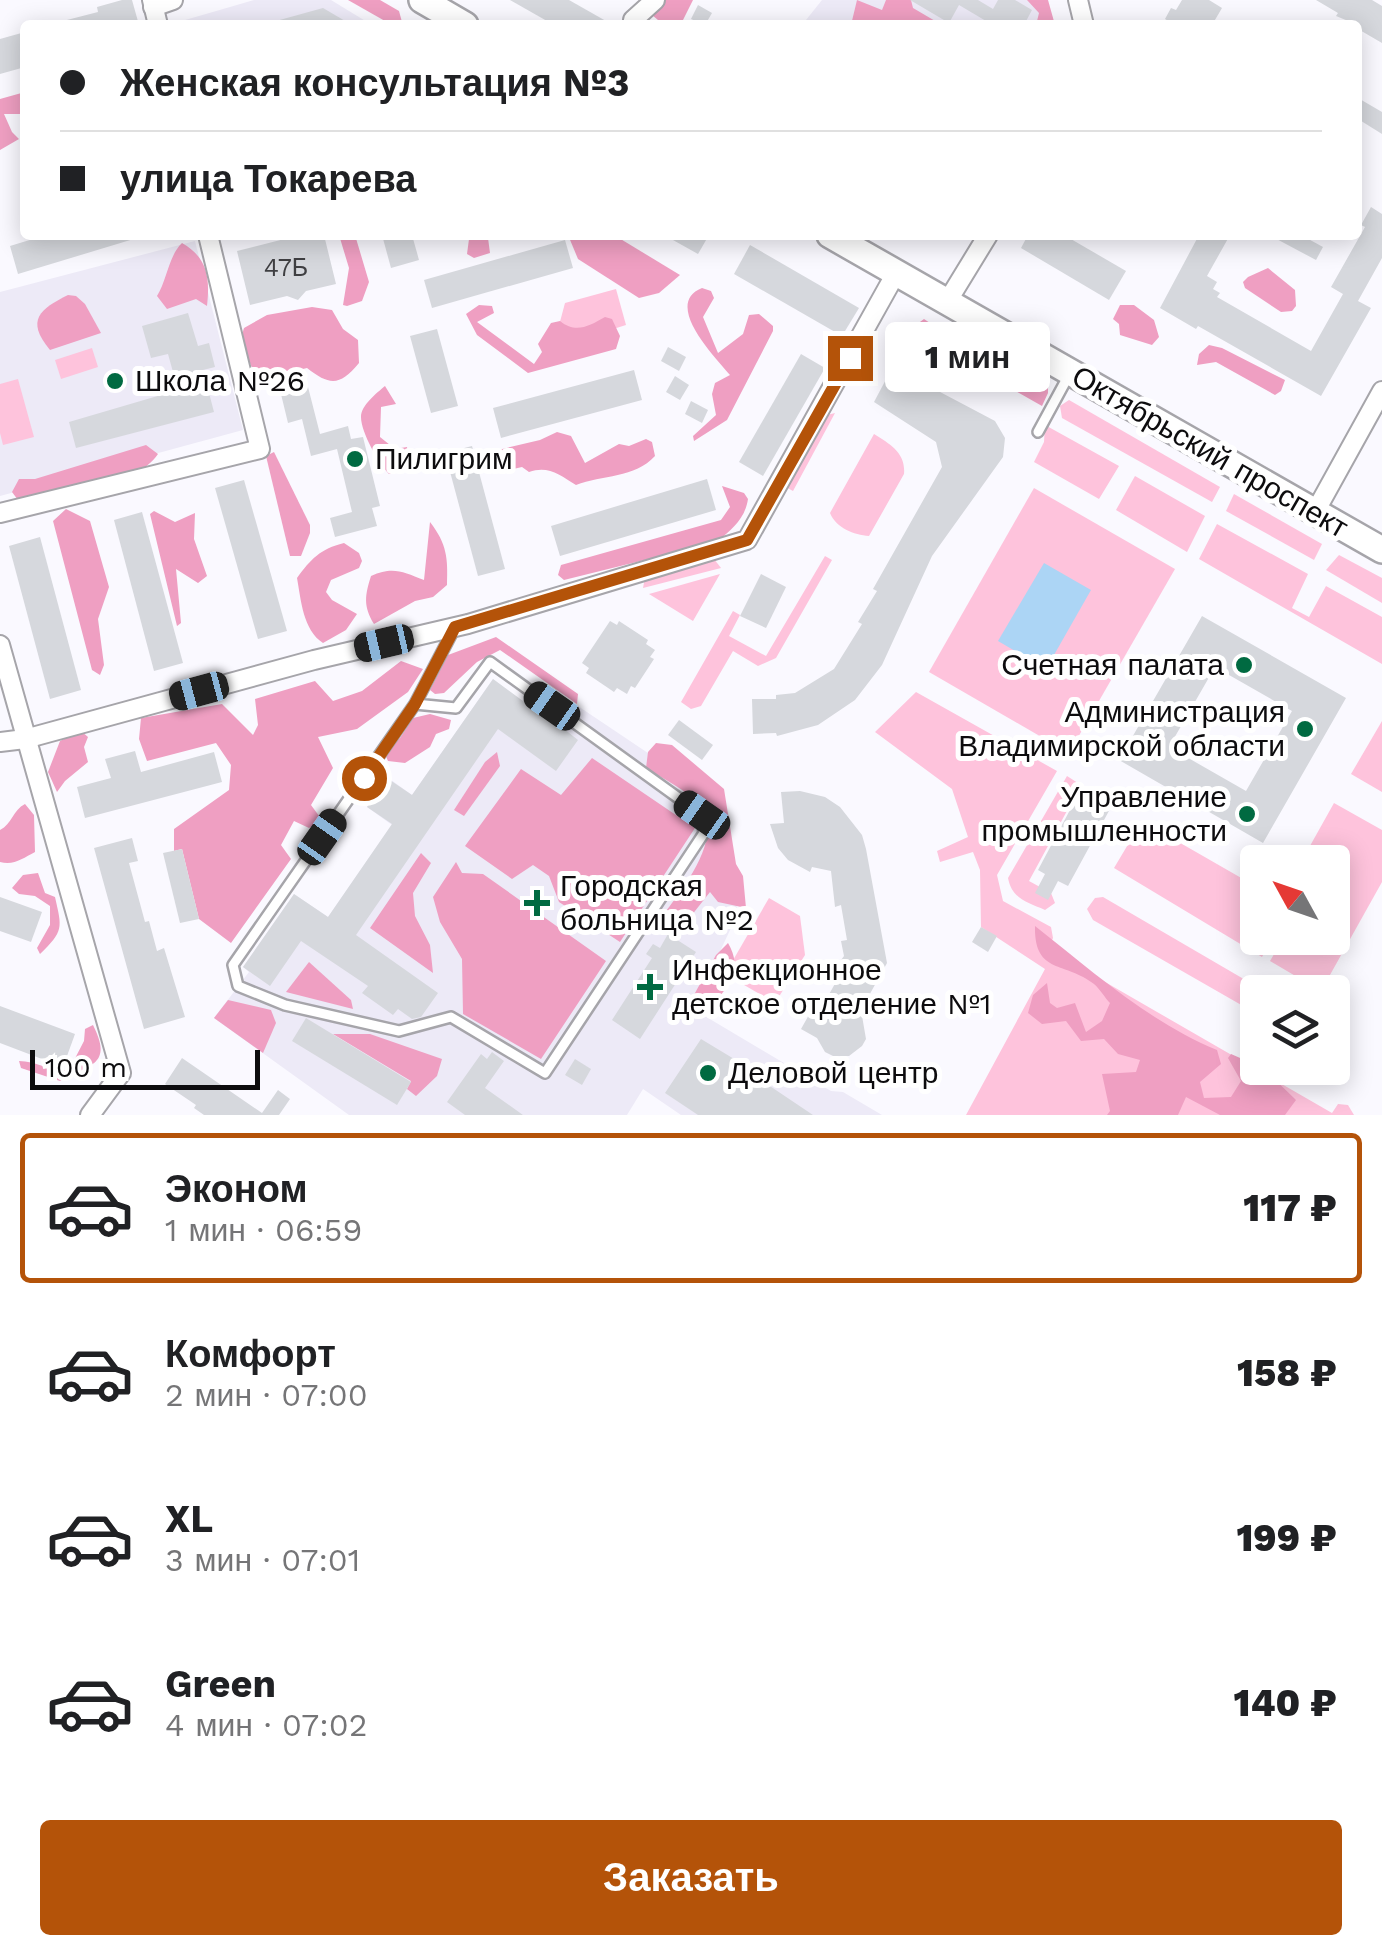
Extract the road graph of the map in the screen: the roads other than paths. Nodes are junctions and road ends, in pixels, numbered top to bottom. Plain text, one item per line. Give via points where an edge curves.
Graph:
1 (173, 0) edge
2 (422, 0) edge
3 (655, 0) edge
4 (155, 11) edge
5 (456, 20) edge
6 (633, 20) dead end
7 (209, 240) edge
8 (839, 240) edge
9 (985, 240) edge
10 (896, 273) junction
11 (947, 302) junction
12 (1070, 372) junction
13 (1382, 391) edge
14 (1038, 432) dead end
15 (1314, 512) junction
16 (0, 514) edge
17 (1382, 550) edge
18 (455, 627) junction
19 (0, 645) edge
20 (415, 704) junction
21 (25, 739) junction
22 (0, 742) edge
23 (90, 1115) edge

1 - 4 street
2 - 5 main road
3 - 6 street
7 - 16 street via 260,449
8 - 10 main road, Октябрьский проспект
9 - 11 street
10 - 11 main road, Октябрьский проспект
10 - 18 street via 747,540
11 - 12 main road, Октябрьский проспект
12 - 14 lane
12 - 15 main road, Октябрьский проспект
13 - 15 street
15 - 17 main road, Октябрьский проспект
18 - 20 lane
18 - 21 street
19 - 21 street
20 - 20 lane via 233,965 238,986 285,1006 400,1031 450,1017 545,1073 704,833 702,815 490,662 456,708
21 - 22 street
21 - 23 street via 120,1073

